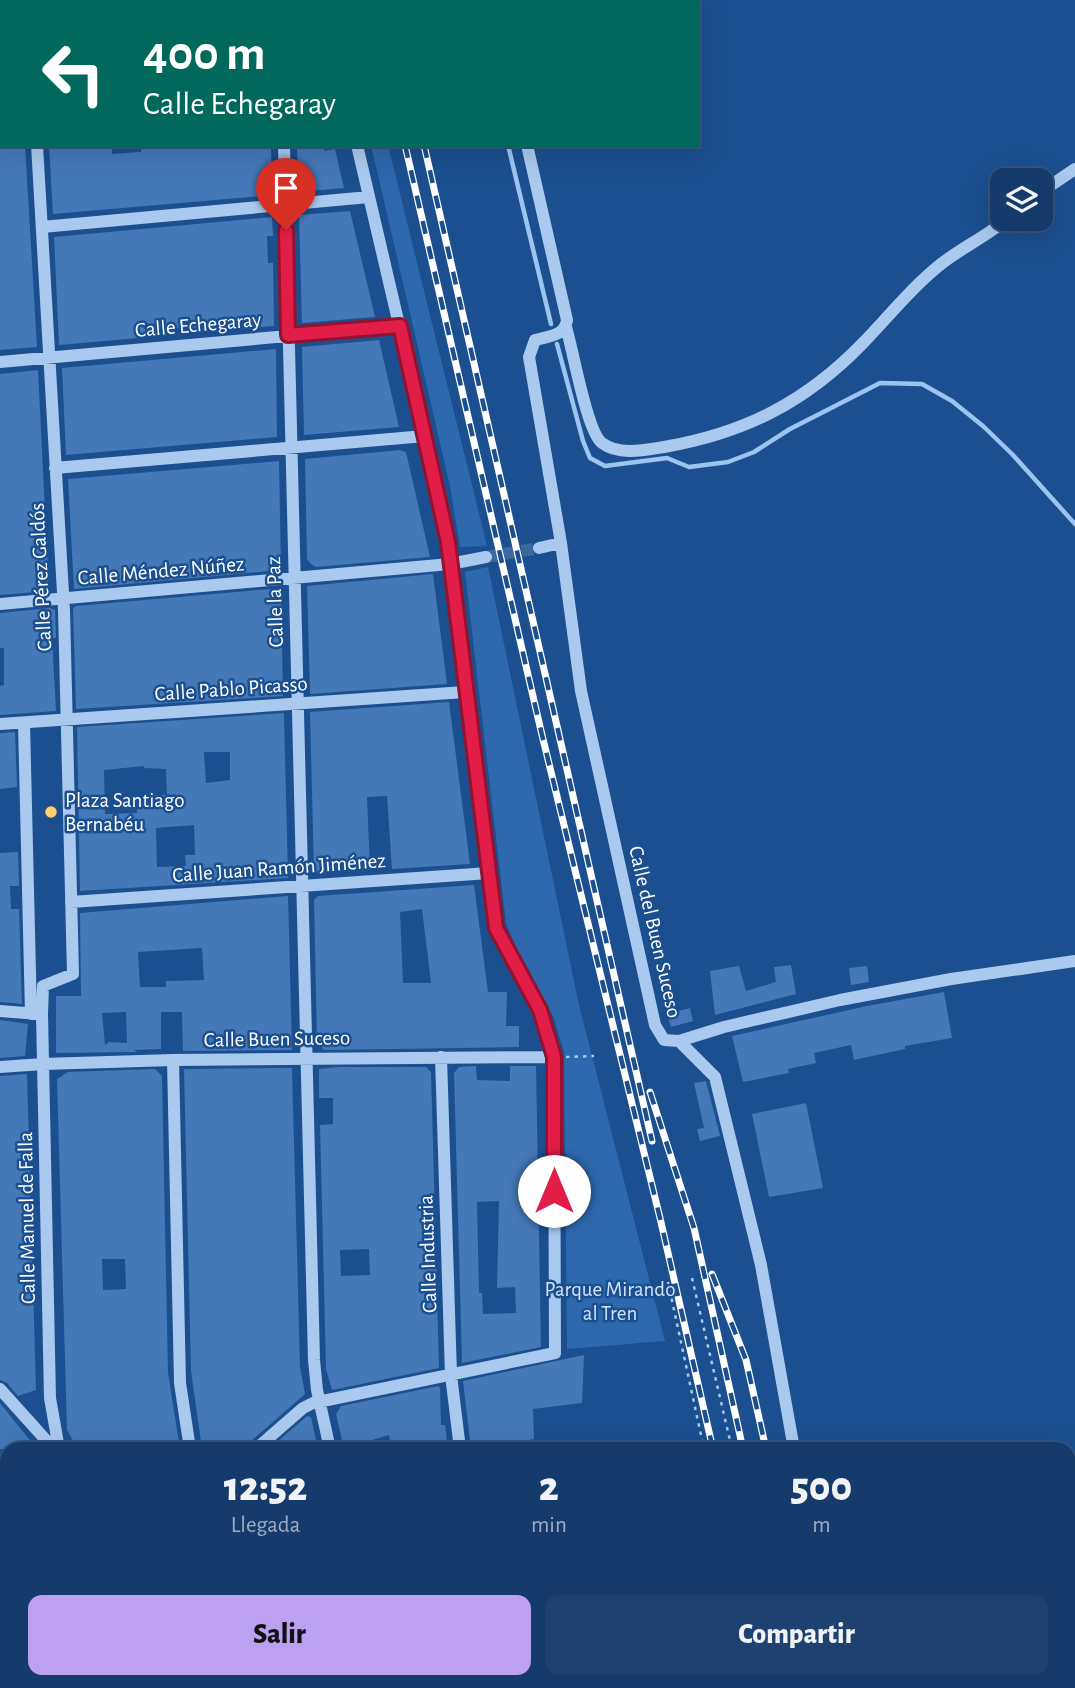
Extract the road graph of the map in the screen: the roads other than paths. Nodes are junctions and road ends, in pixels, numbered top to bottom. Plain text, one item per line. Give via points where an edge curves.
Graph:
1 (37, 147) edge
2 (284, 147) edge
3 (357, 147) edge
4 (527, 147) edge
5 (1075, 169) edge
6 (1053, 184) edge
7 (369, 197) junction
8 (286, 204) junction
9 (42, 227) junction
10 (990, 231) edge
11 (400, 326) junction
12 (566, 327) junction
13 (288, 335) junction
14 (50, 358) junction
15 (0, 362) edge
16 (425, 436) junction
17 (291, 447) junction
18 (55, 468) junction
19 (561, 543) junction
20 (539, 548) tunnel mouth
21 (486, 557) tunnel mouth
22 (450, 564) junction
23 (293, 579) junction
24 (62, 598) junction
25 (0, 604) edge
26 (465, 692) junction
27 (297, 703) junction
28 (65, 721) junction
29 (24, 723) junction
30 (0, 724) edge
31 (489, 873) junction
32 (302, 887) junction
33 (71, 902) junction
34 (1075, 961) edge
35 (43, 986) joint
36 (0, 1011) edge
37 (37, 1014) junction
38 (679, 1041) junction
39 (441, 1057) junction
40 (554, 1057) junction
41 (305, 1058) junction
42 (173, 1060) junction
43 (43, 1064) junction
44 (0, 1067) edge
45 (451, 1375) junction
46 (0, 1389) edge
47 (320, 1402) junction
48 (48, 1442) edge
49 (58, 1442) edge
50 (189, 1442) edge
51 (264, 1442) edge
52 (329, 1442) edge
53 (459, 1442) edge
54 (793, 1442) edge

1 - 9 street, Calle Pérez Galdós
2 - 8 street, Calle la Paz
3 - 7 street
4 - 12 street
5 - 6 street
7 - 8 street
7 - 11 street
8 - 9 street
8 - 13 street, Calle la Paz
9 - 14 street, Calle Pérez Galdós
10 - 12 street via 942,263 898,302 863,343 809,391 765,417 708,439 640,451 602,443 592,428
11 - 13 street, Calle Echegaray
11 - 16 street
12 - 19 street via 561,333 535,340 529,357
13 - 14 street, Calle Echegaray
13 - 17 street, Calle la Paz
14 - 15 street, Calle Echegaray
14 - 18 street, Calle Pérez Galdós
16 - 17 street
16 - 22 street
17 - 18 street
17 - 23 street, Calle la Paz
18 - 24 street, Calle Pérez Galdós
19 - 20 street
19 - 38 street, Calle del Buen Suceso via 580,691 655,1025 664,1040
21 - 22 street, Calle Méndez Núñez
22 - 23 street, Calle Méndez Núñez
22 - 26 street
23 - 24 street, Calle Méndez Núñez
23 - 27 street, Calle la Paz
24 - 25 street, Calle Méndez Núñez
24 - 28 street, Calle Pérez Galdós
26 - 27 street, Calle Pablo Picasso
26 - 31 street
27 - 28 street, Calle Pablo Picasso
27 - 32 street, Calle la Paz
28 - 29 street, Calle Pablo Picasso
28 - 33 street, Calle Pérez Galdós
29 - 30 street, Calle Pablo Picasso
29 - 37 street
31 - 32 street, Calle Juan Ramón Jiménez
31 - 40 street via 496,928 540,1010
32 - 33 street, Calle Juan Ramón Jiménez
32 - 41 street, Calle la Paz
33 - 35 street, Calle Pérez Galdós via 73,974
34 - 38 street, Calle del Buen Suceso via 840,1000
35 - 37 street, Calle Manuel de Falla
36 - 37 street
37 - 43 street, Calle Manuel de Falla
38 - 54 street via 715,1077 761,1265
39 - 40 street, Calle Buen Suceso
39 - 41 street, Calle Buen Suceso
39 - 45 street, Calle Industria
40 - 45 street via 555,1353
41 - 42 street, Calle Buen Suceso
41 - 47 street, Calle la Paz via 314,1360
42 - 43 street, Calle Buen Suceso
42 - 50 street via 180,1383
43 - 44 street, Calle Buen Suceso
43 - 49 street, Calle Manuel de Falla via 50,1398
45 - 47 street
45 - 53 street, Calle Industria
46 - 48 street
47 - 51 street via 303,1408
47 - 52 street, Calle la Paz

